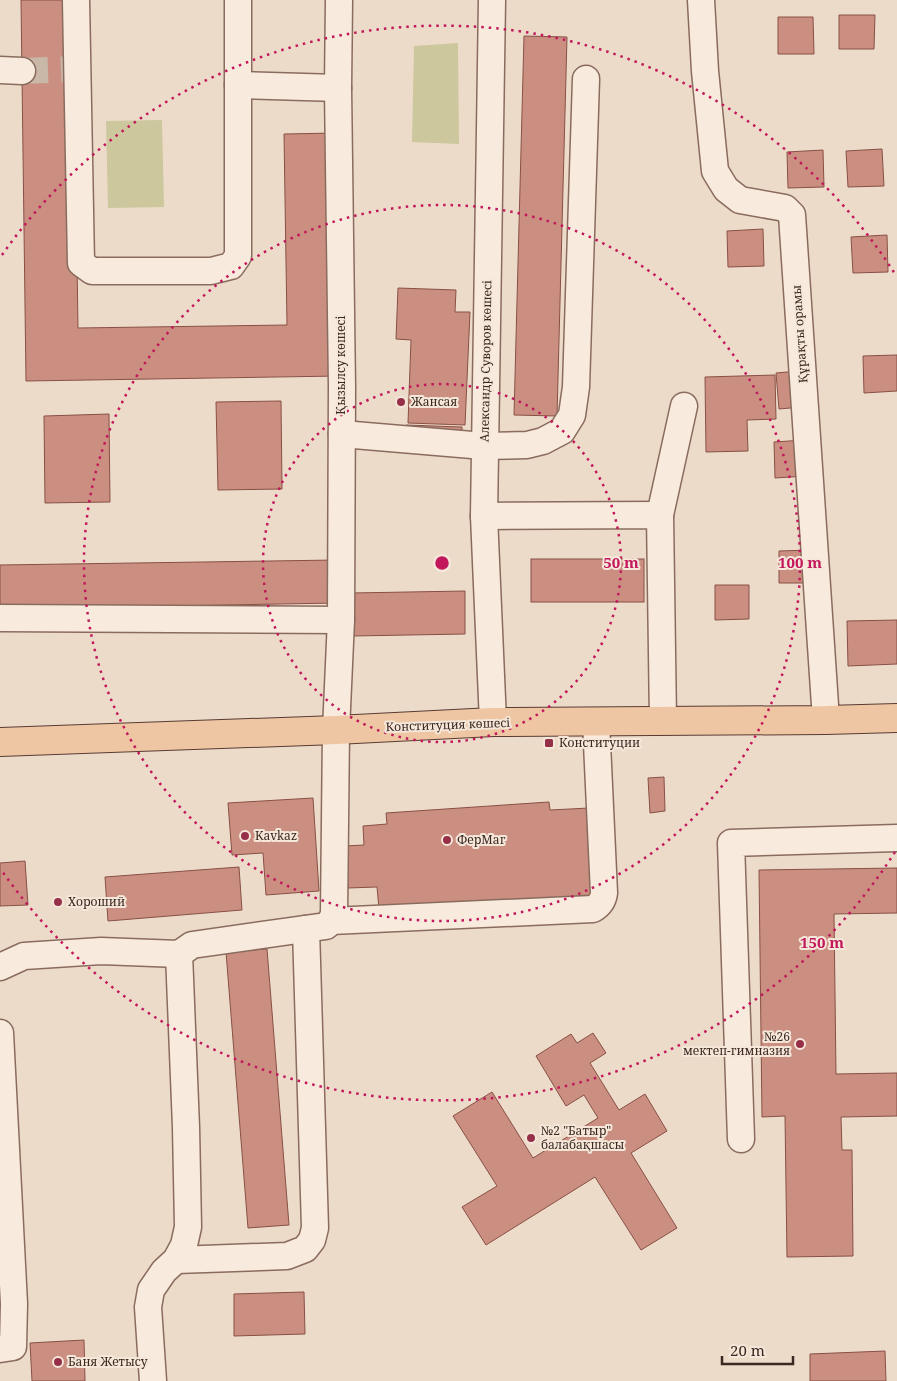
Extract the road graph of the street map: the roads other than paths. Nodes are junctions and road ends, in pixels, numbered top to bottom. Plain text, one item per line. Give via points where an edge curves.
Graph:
1 (76, 0) edge
2 (238, 0) edge
3 (339, 0) edge
4 (492, 0) edge
5 (702, 0) edge
6 (586, 79) dead end
7 (238, 85) junction
8 (338, 88) junction
9 (684, 406) dead end
10 (342, 434) junction
11 (484, 446) junction
12 (660, 515) junction
13 (484, 516) junction
14 (0, 618) edge
15 (341, 620) junction
16 (897, 718) edge
17 (826, 720) junction
18 (663, 721) junction
19 (493, 722) junction
20 (596, 722) junction
21 (336, 730) junction
22 (0, 742) edge
23 (897, 838) edge
24 (331, 921) junction
25 (306, 929) junction
26 (179, 954) junction
27 (0, 969) edge
28 (0, 1033) edge
29 (741, 1139) dead end
30 (176, 1260) junction
31 (0, 1349) edge
32 (153, 1381) edge

1 - 7 street via 81,263 92,270 211,270 231,266 238,256
2 - 7 street
3 - 8 street, Қызылсу көшесі
4 - 11 street, Александр Суворов көшесі
5 - 17 street, Құрақты орамы via 715,171 726,190 740,200 785,208 792,215
6 - 11 street via 576,387 572,415 562,430 543,441 527,445
7 - 8 street
8 - 10 street, Қызылсу көшесі
9 - 12 street
10 - 11 street
10 - 15 street, Қызылсу көшесі
11 - 13 street, Александр Суворов көшесі
12 - 13 street
12 - 18 street
13 - 19 street, Александр Суворов көшесі
14 - 15 street
15 - 21 street, Қызылсу көшесі
16 - 17 main road, Конституция көшесі
17 - 18 main road, Конституция көшесі
18 - 20 main road, Конституция көшесі
19 - 20 main road, Конституция көшесі
19 - 21 main road, Конституция көшесі
20 - 24 street via 604,893 600,905 593,909
21 - 22 main road, Конституция көшесі
21 - 24 street, Қызылсу көшесі via 334,914
23 - 29 street via 731,843
24 - 25 street via 326,926
25 - 26 street via 192,945
25 - 30 street via 315,1228 312,1240 305,1249 287,1256
26 - 27 street via 101,951 24,956
26 - 30 street via 188,1227
28 - 31 street via 14,1304 13,1348
30 - 32 street via 151,1290 148,1307

